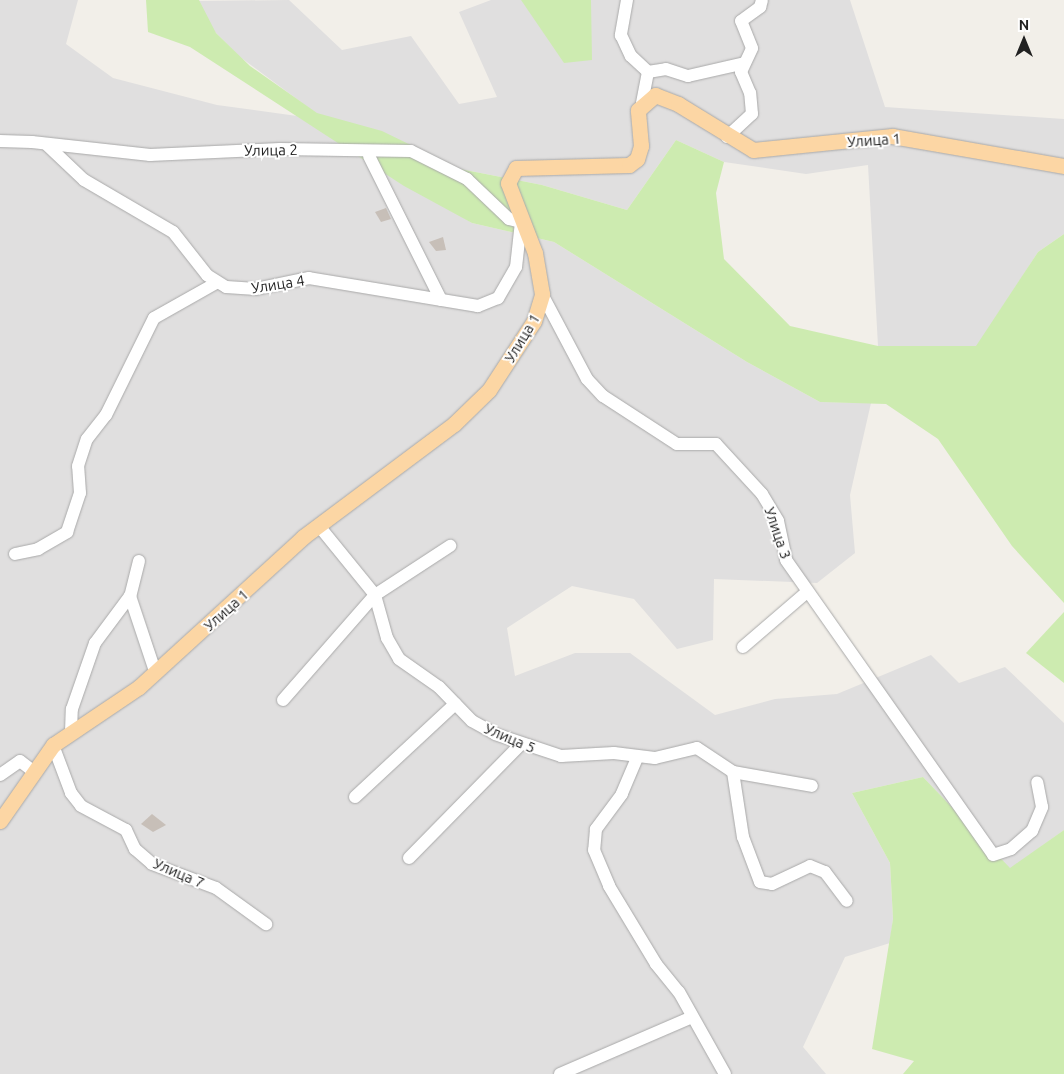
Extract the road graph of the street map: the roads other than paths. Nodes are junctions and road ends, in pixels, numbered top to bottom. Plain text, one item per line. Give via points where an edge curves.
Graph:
1 (627, 0) edge
2 (762, 0) edge
3 (745, 63) junction
4 (648, 72) junction
5 (642, 102) junction
6 (727, 137) junction
7 (0, 141) edge
8 (47, 145) junction
9 (368, 156) dead end
10 (1064, 166) edge
11 (521, 222) junction
12 (216, 283) junction
13 (542, 294) junction
14 (441, 300) junction
15 (319, 526) junction
16 (450, 546) dead end
17 (15, 554) dead end
18 (139, 561) dead end
19 (807, 592) junction
20 (375, 595) junction
21 (130, 596) junction
22 (743, 647) dead end
23 (155, 671) junction
24 (284, 700) dead end
25 (455, 704) junction
26 (71, 732) junction
27 (53, 745) junction
28 (520, 745) junction
29 (637, 758) junction
30 (33, 771) junction
31 (734, 772) junction
32 (0, 775) edge
33 (1037, 782) dead end
34 (812, 786) dead end
35 (356, 797) dead end
36 (0, 821) edge
37 (409, 858) dead end
38 (847, 901) dead end
39 (266, 924) dead end
40 (690, 1018) junction
41 (560, 1074) edge
42 (725, 1074) edge

1 - 4 street via 621,26 624,46
2 - 3 street via 760,7 741,21 752,48
3 - 4 street via 688,76 666,69
3 - 6 street via 741,72 750,93 752,114
4 - 5 street
5 - 6 main road, Улица 1 via 655,95 665,97
5 - 11 main road, Улица 1 via 637,116 641,146 637,159 629,164 516,168 508,182
6 - 10 main road, Улица 1 via 761,150 911,137
7 - 8 street, Улица 2
8 - 11 street, Улица 2 via 181,156 280,149 411,151 467,179 509,219
8 - 12 street via 84,180 174,232
9 - 14 street
11 - 13 main road, Улица 1 via 535,253
11 - 14 street, Улица 4 via 516,267 498,298 478,306
12 - 14 street, Улица 4 via 244,290 309,278 371,285
12 - 17 street via 154,318 106,415 87,439 78,466 80,493 67,532 38,549
13 - 15 main road, Улица 1 via 534,321 472,408
13 - 19 street, Улица 3 via 587,379 603,396 677,444 716,444 762,494 778,521 786,560
15 - 20 street, Улица 5
15 - 23 main road, Улица 1
16 - 20 street
18 - 21 street
19 - 22 street
19 - 33 street, Улица 3 via 993,855 1011,849 1036,824 1042,807
20 - 24 street
20 - 25 street, Улица 5 via 387,638 400,659
21 - 23 street
21 - 26 street via 95,643 72,709
23 - 26 main road, Улица 1
25 - 28 street, Улица 5 via 472,721
25 - 35 street
26 - 27 main road, Улица 1
27 - 30 main road, Улица 1
27 - 39 street, Улица 7 via 71,793 81,806 126,830 135,849 152,864 216,888
28 - 29 street, Улица 5 via 553,756 614,753
28 - 37 street
29 - 31 street, Улица 5 via 696,748
29 - 40 street via 622,794 596,829 594,850 609,886 656,964 679,992
30 - 32 street via 20,761
30 - 36 main road, Улица 1
31 - 34 street
31 - 38 street via 743,837 760,882 772,884 810,866 825,872
40 - 41 street
40 - 42 street

